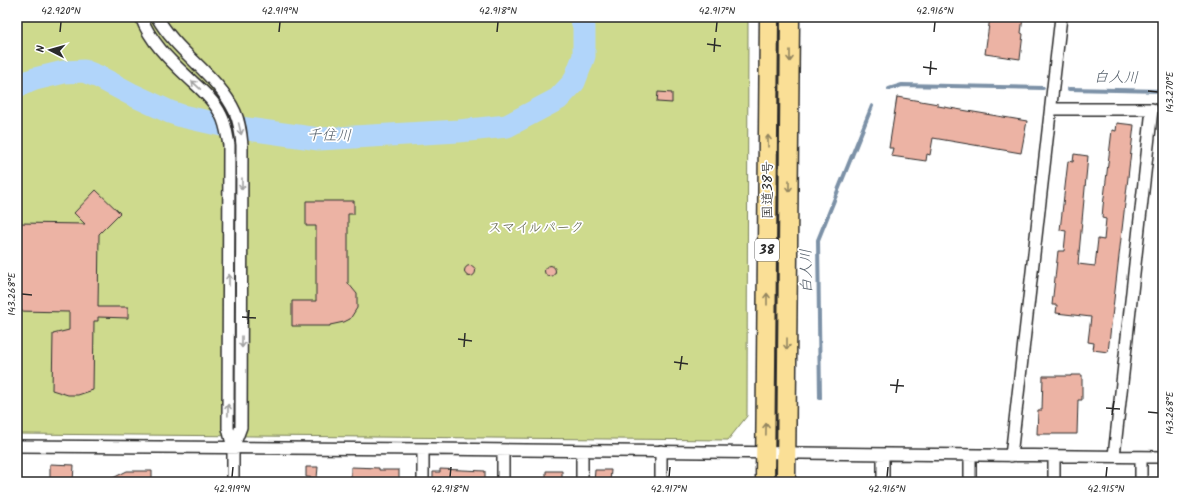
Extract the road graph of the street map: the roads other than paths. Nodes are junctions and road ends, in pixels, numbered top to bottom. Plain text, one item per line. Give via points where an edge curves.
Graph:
1 (141, 17) edge
2 (157, 17) edge
3 (769, 17) edge
4 (790, 17) edge
5 (1061, 17) edge
6 (1051, 109) junction
7 (17, 446) edge
8 (233, 448) junction
9 (423, 449) junction
10 (504, 450) junction
11 (582, 451) junction
12 (661, 451) junction
13 (765, 452) junction
14 (787, 453) junction
15 (883, 454) junction
16 (970, 456) junction
17 (1011, 456) junction
18 (1054, 456) junction
19 (1114, 456) junction
20 (1141, 456) junction
21 (1163, 457) edge
22 (233, 482) edge
23 (423, 482) edge
24 (503, 482) edge
25 (582, 482) edge
26 (660, 482) edge
27 (765, 482) edge
28 (786, 482) edge
29 (883, 482) edge
30 (970, 482) edge
31 (1054, 482) edge
32 (1141, 482) edge

8 -> 1 street via 228,428 229,145 221,115 206,94 170,61 156,44
2 -> 8 street via 165,31 228,99 240,130 241,427
13 -> 3 highway, 国道38号 / 38
4 -> 14 highway, 国道38号 / 38
5 - 6 street
6 - 17 street
6 - 19 street via 1152,109
7 - 8 street
8 - 9 street
8 - 22 street
9 - 10 street
9 - 23 street
10 - 11 street
10 - 24 street
11 - 12 street
11 - 25 street
12 - 13 street
12 - 26 street
13 - 14 street
13 - 27 highway, 国道38号 / 38
14 - 15 street
14 - 28 highway, 国道38号 / 38
15 - 16 street
15 - 29 street
16 - 17 street
16 - 30 street
17 - 18 street
18 - 19 street
18 - 31 street
19 - 20 street
20 - 21 street
20 - 32 street

